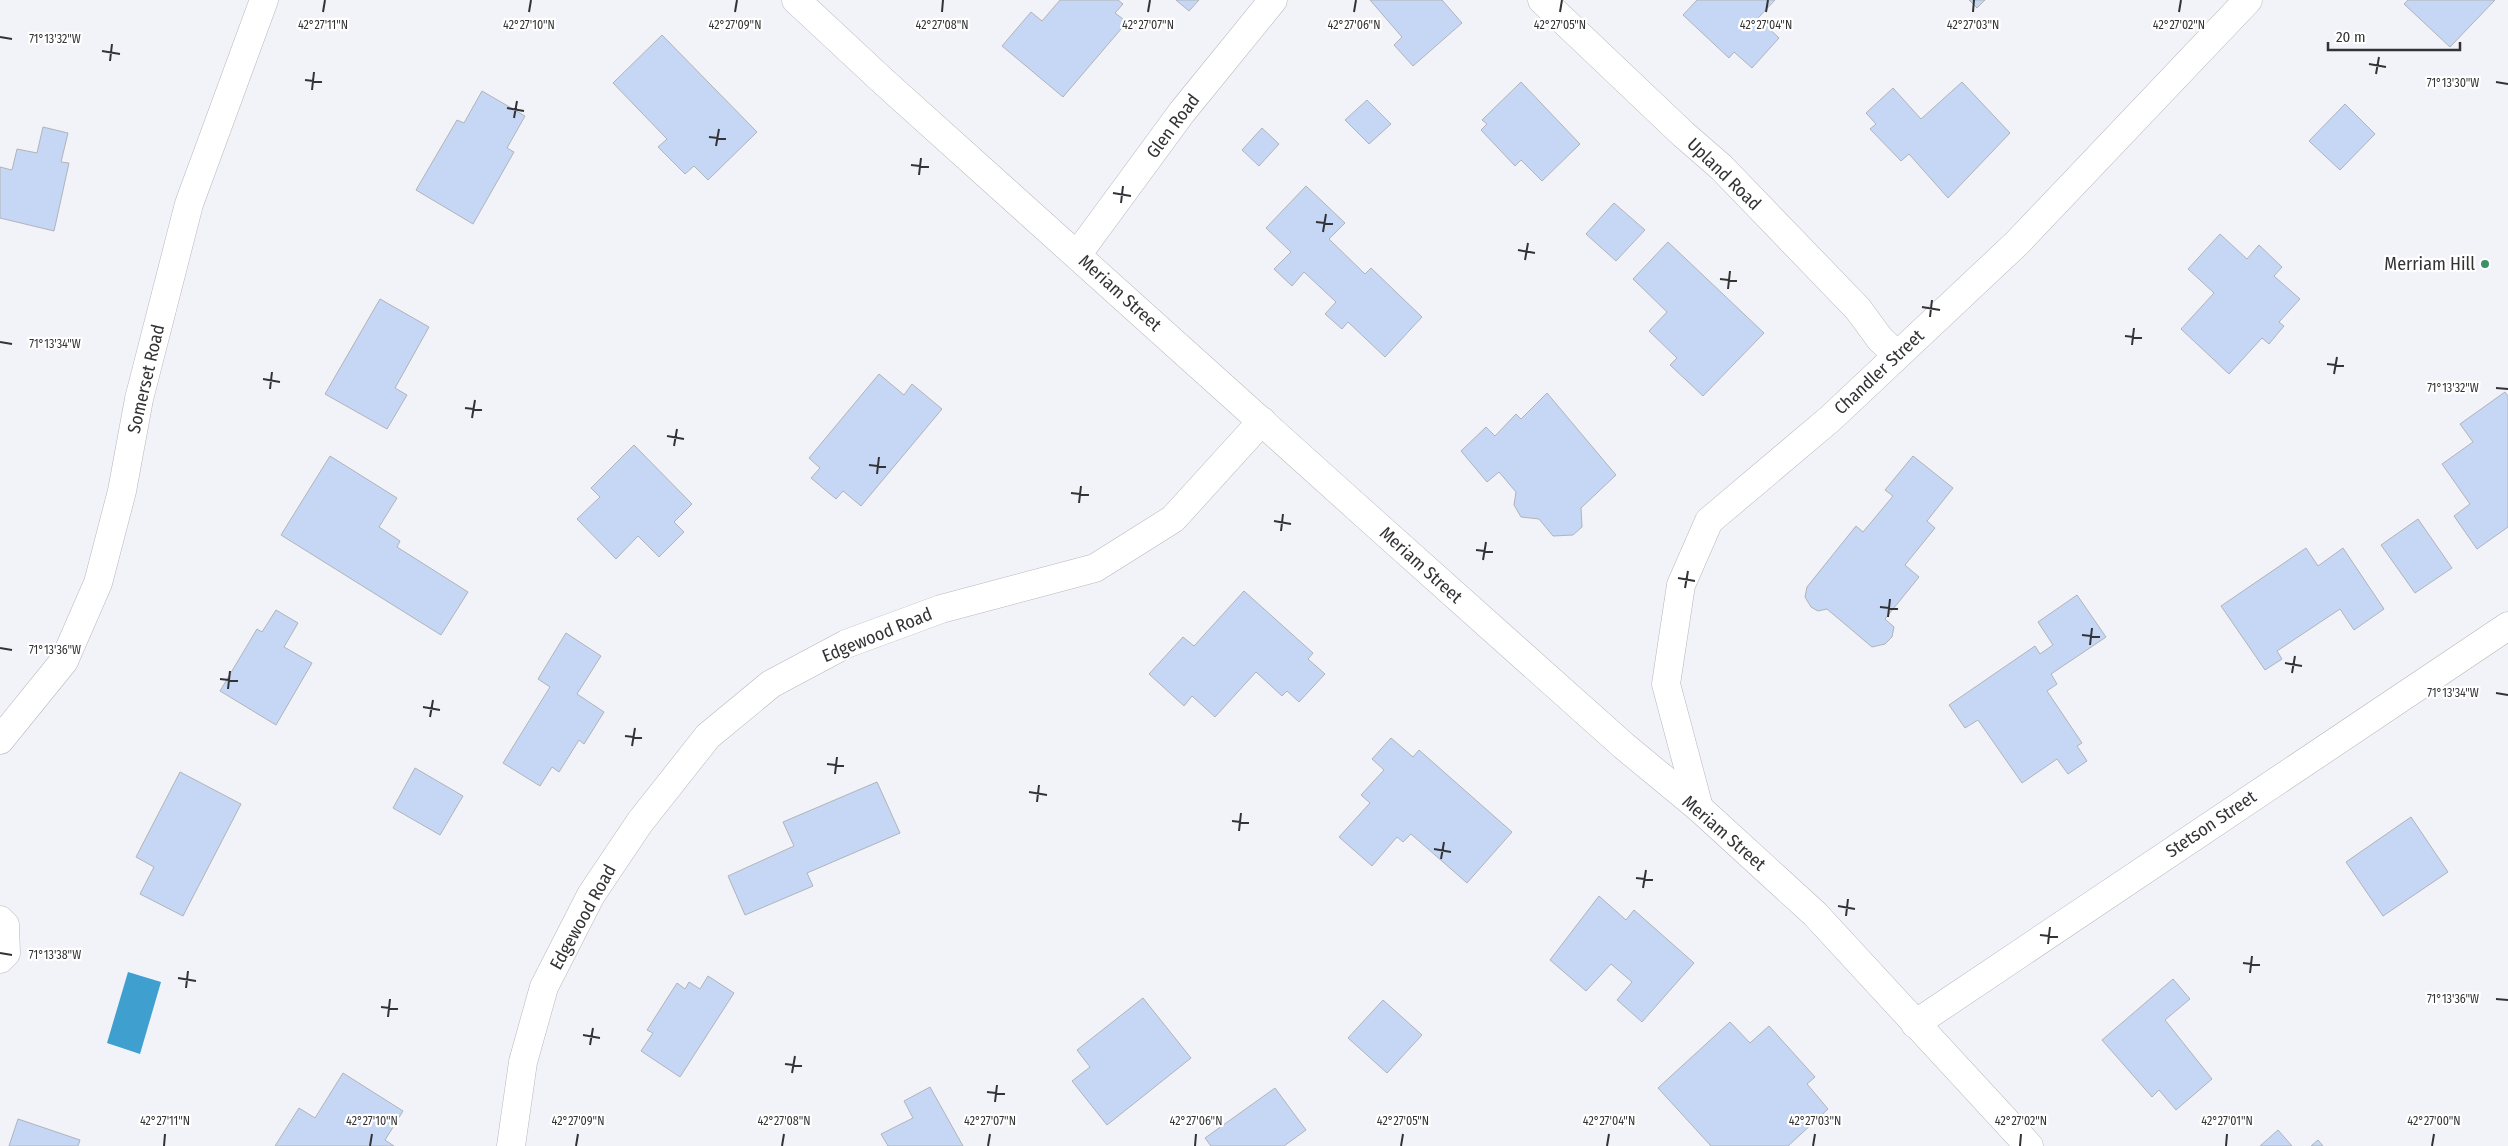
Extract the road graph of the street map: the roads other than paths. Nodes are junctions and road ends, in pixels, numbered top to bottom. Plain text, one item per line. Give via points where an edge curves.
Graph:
1 (264, 0) edge
2 (796, 0) edge
3 (1273, 0) edge
4 (1542, 0) edge
5 (2248, 0) edge
6 (1077, 254) junction
7 (1897, 355) junction
8 (1262, 421) junction
9 (2508, 626) edge
10 (0, 740) edge
11 (1699, 808) junction
12 (0, 920) edge
13 (0, 960) edge
14 (1915, 1024) junction
15 (511, 1146) edge
16 (2029, 1146) edge

1 - 10 street, Somerset Road via 189,204 139,399 122,491 98,583 64,661
2 - 6 street, Meriam Street
3 - 6 street, Glen Road via 1182,112
4 - 7 street, Upland Road via 1721,168 1858,309 1880,339
5 - 7 street, Chandler Street via 2017,243
6 - 8 street, Meriam Street
7 - 11 street, Chandler Street via 1830,418 1709,521 1688,567 1681,585 1666,684
8 - 11 street, Meriam Street via 1624,746
8 - 15 street, Edgewood Road via 1173,519 1095,568 941,609 846,644 771,684 708,736 640,822 590,895 544,987 522,1062
9 - 14 street, Stetson Street
11 - 14 street, Meriam Street via 1815,914
12 - 13 street via 5,925 6,953
14 - 16 street, Meriam Street

